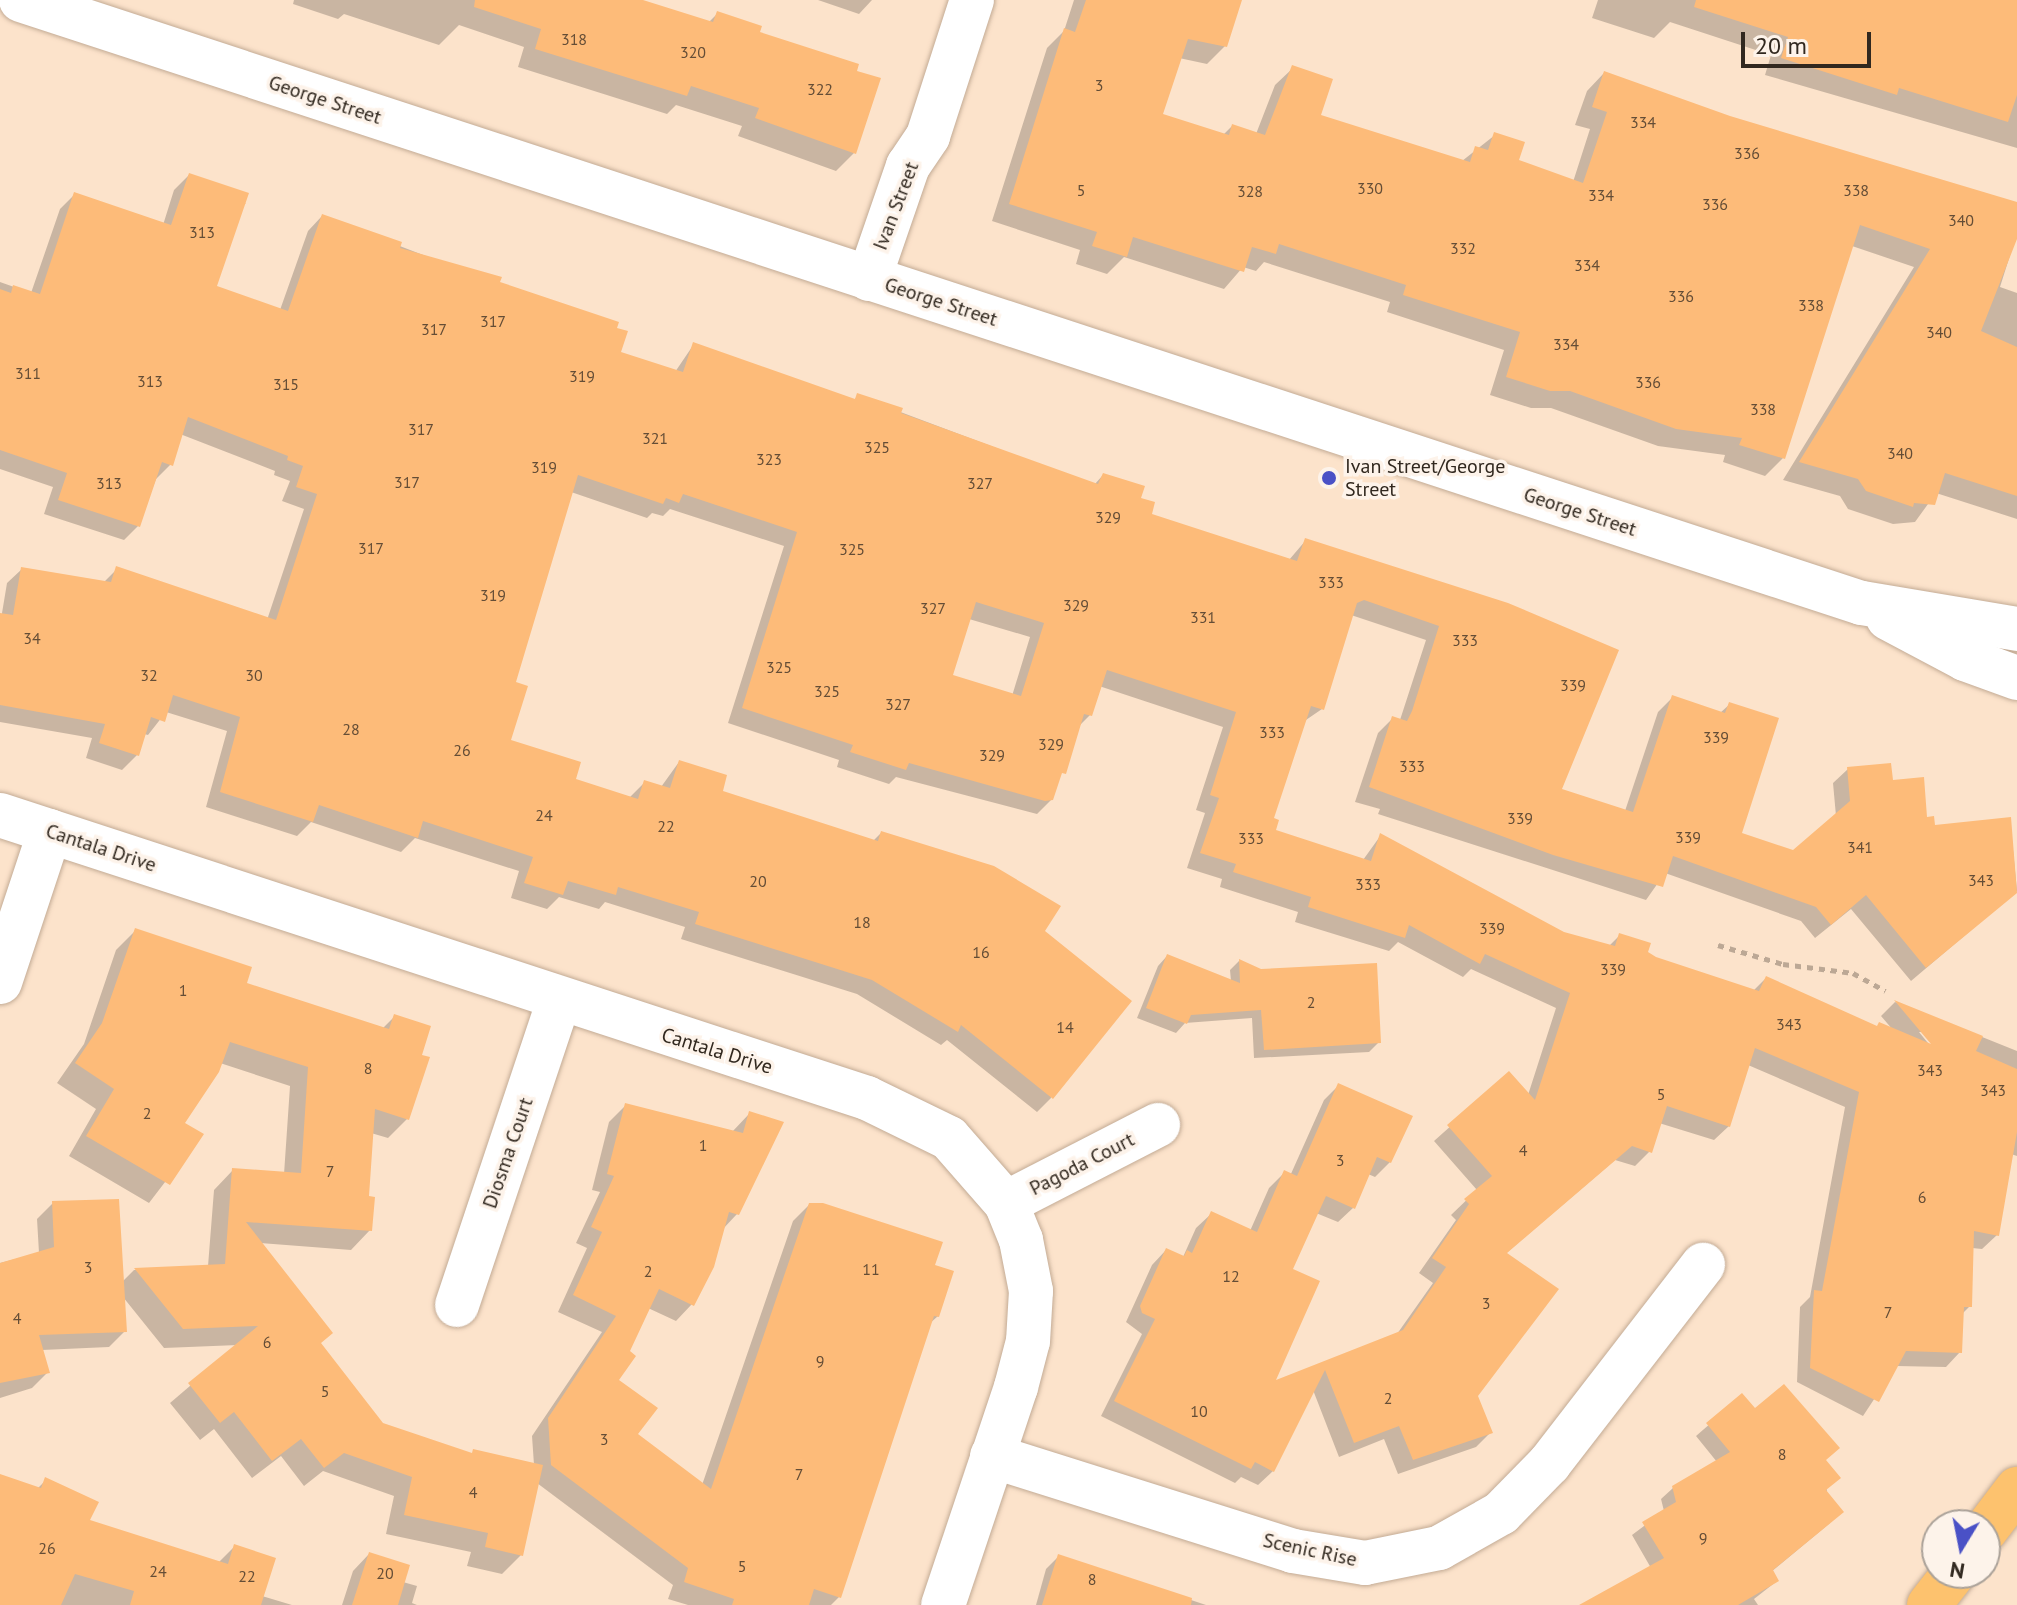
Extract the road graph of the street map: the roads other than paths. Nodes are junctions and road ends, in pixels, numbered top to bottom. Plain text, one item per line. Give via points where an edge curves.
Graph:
1 (21, 0) edge
2 (972, 0) edge
3 (882, 283) junction
4 (1862, 603) junction
5 (2017, 629) edge
6 (2017, 678) edge
7 (0, 815) edge
8 (50, 831) junction
9 (0, 982) edge
10 (559, 1001) junction
11 (1158, 1125) dead end
12 (1006, 1203) junction
13 (1703, 1265) dead end
14 (457, 1305) dead end
15 (992, 1456) junction
16 (2017, 1489) edge
17 (2001, 1510) edge
18 (1942, 1589) edge
19 (943, 1605) edge
20 (1929, 1605) edge

1 - 3 street, George Street
2 - 3 street, Ivan Street via 928,136 908,166
3 - 4 street, George Street
4 - 5 street, George Street
4 - 6 street, George Street via 1965,659
7 - 8 street, Cantala Drive
8 - 9 street
8 - 10 street, Cantala Drive
10 - 12 street, Cantala Drive via 910,1115 949,1138
10 - 14 street, Diosma Court
11 - 12 street, Pagoda Court
12 - 15 street, Cantala Drive via 1021,1240 1030,1303 1020,1372
13 - 15 street, Scenic Rise via 1549,1464 1501,1513 1439,1548 1365,1563 1293,1551
15 - 19 street, Cantala Drive
16 - 17 main road
18 - 20 main road

